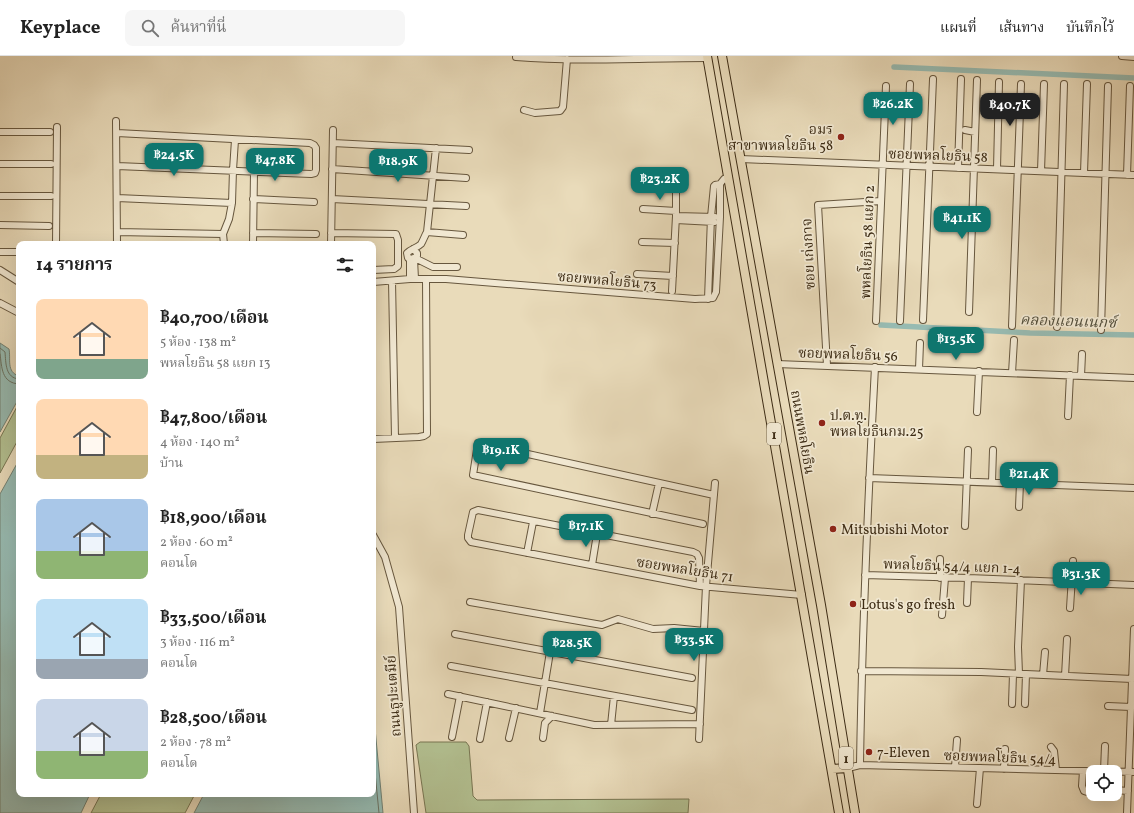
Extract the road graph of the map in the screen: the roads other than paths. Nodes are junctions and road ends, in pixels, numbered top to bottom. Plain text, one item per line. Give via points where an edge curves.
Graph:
1 (722, 56) edge
2 (1122, 56) edge
3 (516, 57) edge
4 (707, 57) edge
5 (1134, 57) edge
6 (567, 59) junction
7 (933, 79) dead end
8 (961, 79) dead end
9 (977, 80) dead end
10 (999, 82) dead end
11 (910, 84) dead end
12 (1021, 84) dead end
13 (1044, 84) dead end
14 (1064, 84) dead end
15 (1087, 84) dead end
16 (886, 86) dead end
17 (1108, 86) dead end
18 (1130, 86) dead end
19 (524, 110) dead end
20 (116, 121) dead end
21 (57, 127) dead end
22 (333, 130) dead end
23 (965, 130) dead end
24 (0, 132) edge
25 (50, 132) dead end
26 (975, 132) junction
27 (117, 133) junction
28 (235, 140) junction
29 (333, 143) junction
30 (436, 148) junction
31 (469, 150) dead end
32 (741, 158) junction
33 (0, 164) edge
34 (51, 164) dead end
35 (883, 165) junction
36 (117, 166) junction
37 (907, 166) junction
38 (929, 166) junction
39 (958, 168) junction
40 (974, 168) junction
41 (332, 169) junction
42 (997, 169) junction
43 (232, 170) junction
44 (1018, 170) junction
45 (1041, 171) junction
46 (254, 172) junction
47 (1062, 172) junction
48 (1084, 173) junction
49 (1105, 174) junction
50 (1131, 175) edge
51 (434, 176) junction
52 (466, 178) dead end
53 (728, 178) junction
54 (676, 181) dead end
55 (720, 184) junction
56 (0, 196) edge
57 (51, 196) dead end
58 (117, 198) junction
59 (253, 199) junction
60 (332, 199) junction
61 (881, 201) junction
62 (314, 202) dead end
63 (232, 203) junction
64 (430, 203) junction
65 (466, 206) dead end
66 (643, 209) dead end
67 (676, 216) junction
68 (711, 219) junction
69 (720, 220) junction
70 (0, 225) edge
71 (49, 226) dead end
72 (117, 232) junction
73 (253, 232) junction
74 (331, 232) junction
75 (427, 232) junction
76 (222, 234) junction
77 (316, 234) dead end
78 (463, 235) dead end
79 (56, 241) edge
80 (117, 241) edge
81 (223, 241) edge
82 (253, 241) edge
83 (331, 241) edge
84 (642, 242) dead end
85 (674, 243) junction
86 (0, 252) edge
87 (16, 252) edge
88 (398, 255) junction
89 (412, 256) junction
90 (457, 268) dead end
91 (0, 270) edge
92 (376, 270) edge
93 (637, 274) dead end
94 (672, 276) junction
95 (412, 279) junction
96 (426, 279) junction
97 (16, 280) edge
98 (392, 281) junction
99 (376, 282) edge
100 (672, 291) dead end
101 (708, 299) junction
102 (0, 303) edge
103 (16, 311) edge
104 (969, 312) dead end
105 (900, 320) dead end
106 (923, 320) dead end
107 (876, 321) dead end
108 (1012, 326) dead end
109 (1057, 327) dead end
110 (1100, 330) dead end
111 (1014, 340) dead end
112 (920, 343) dead end
113 (774, 345) junction
114 (758, 350) junction
115 (1082, 354) dead end
116 (777, 364) junction
117 (827, 365) junction
118 (875, 367) junction
119 (918, 368) junction
120 (979, 371) junction
121 (1012, 373) junction
122 (1070, 375) junction
123 (1081, 376) junction
124 (1134, 378) edge
125 (978, 412) dead end
126 (1068, 416) dead end
127 (395, 438) junction
128 (376, 439) edge
129 (968, 450) dead end
130 (993, 450) dead end
131 (869, 478) junction
132 (966, 482) junction
133 (992, 482) junction
134 (659, 483) junction
135 (716, 483) dead end
136 (1020, 483) junction
137 (1134, 488) edge
138 (714, 495) junction
139 (1019, 507) dead end
140 (652, 514) junction
141 (533, 522) junction
142 (704, 524) dead end
143 (965, 526) dead end
144 (597, 534) junction
145 (376, 540) edge
146 (527, 553) junction
147 (940, 559) dead end
148 (1073, 561) dead end
149 (592, 565) junction
150 (865, 575) junction
151 (943, 578) junction
152 (968, 578) junction
153 (1021, 580) junction
154 (1073, 582) junction
155 (1134, 585) edge
156 (703, 586) junction
157 (802, 596) junction
158 (470, 602) dead end
159 (967, 603) dead end
160 (1070, 608) dead end
161 (942, 615) dead end
162 (1134, 628) edge
163 (704, 631) junction
164 (455, 634) dead end
165 (1067, 639) dead end
166 (550, 652) junction
167 (1045, 652) dead end
168 (451, 666) dead end
169 (861, 671) junction
170 (1019, 674) junction
171 (1043, 675) junction
172 (1065, 676) junction
173 (692, 678) dead end
174 (1132, 678) junction
175 (545, 683) junction
176 (448, 694) dead end
177 (460, 696) junction
178 (614, 696) junction
179 (487, 702) junction
180 (1012, 704) dead end
181 (1025, 704) dead end
182 (1108, 706) dead end
183 (1132, 707) junction
184 (516, 708) junction
185 (692, 710) dead end
186 (540, 713) junction
187 (552, 716) junction
188 (1133, 716) edge
189 (611, 724) junction
190 (700, 724) junction
191 (452, 737) dead end
192 (509, 738) dead end
193 (543, 738) dead end
194 (480, 739) dead end
195 (699, 739) dead end
196 (957, 740) dead end
197 (1105, 746) dead end
198 (1051, 747) dead end
199 (1005, 749) dead end
200 (860, 765) junction
201 (1104, 765) edge
202 (954, 767) junction
203 (848, 768) junction
204 (980, 768) junction
205 (832, 769) junction
206 (1004, 769) junction
207 (1056, 770) junction
208 (1083, 771) joint
209 (1131, 772) edge
210 (1122, 791) edge
211 (1128, 791) junction
212 (1086, 792) edge
213 (977, 804) dead end
214 (414, 813) edge
215 (840, 813) edge
216 (855, 813) edge
217 (1127, 813) edge

1 - 32 main road, ถนนพหลโยธิน / 1
2 - 5 street
3 - 6 street
4 - 6 street
4 - 53 main road, ถนนพหลโยธิน / 1
6 - 19 street via 563,108 560,111 535,113
7 - 38 street
8 - 39 street
9 - 26 street
10 - 42 street
11 - 37 street
12 - 44 street
13 - 45 street
14 - 47 street
15 - 48 street
16 - 35 street, พหลโยธิน 58 แยก 2
17 - 49 street
18 - 50 street
20 - 27 street
21 - 79 street
22 - 29 street
23 - 26 street
24 - 25 street
26 - 40 street
27 - 28 street
27 - 36 street
28 - 43 street
28 - 46 street via 310,143 316,148 315,173
29 - 30 street
29 - 41 street
30 - 31 street
30 - 51 street
32 - 35 street, ซอยพหลโยธิน 58
32 - 113 main road, ถนนพหลโยธิน / 1
33 - 34 street
35 - 37 street, ซอยพหลโยธิน 58
35 - 61 street, พหลโยธิน 58 แยก 2
36 - 43 street
36 - 58 street
37 - 38 street, ซอยพหลโยธิน 58
37 - 105 street
38 - 39 street, ซอยพหลโยธิน 58
38 - 106 street
39 - 40 street, ซอยพหลโยธิน 58
40 - 42 street, ซอยพหลโยธิน 58
40 - 104 street
41 - 51 street
41 - 60 street
42 - 44 street, ซอยพหลโยธิน 58
43 - 46 street
43 - 63 street
44 - 45 street, ซอยพหลโยธิน 58
44 - 108 street
45 - 47 street, ซอยพหลโยธิน 58
46 - 59 street
47 - 48 street, ซอยพหลโยธิน 58
47 - 109 street
48 - 49 street, ซอยพหลโยธิน 58
49 - 50 street, ซอยพหลโยธิน 58
49 - 110 street
51 - 52 street
51 - 64 street
53 - 55 street
53 - 114 main road, ถนนพหลโยธิน / 1
54 - 67 street
55 - 68 street via 714,186
55 - 69 street
56 - 57 street
58 - 63 street
58 - 72 street
59 - 62 street
59 - 73 street
60 - 64 street
60 - 74 street
61 - 107 street, พหลโยธิน 58 แยก 2
61 - 117 street, ซอย เก่งกาจ via 818,205
63 - 76 street via 229,219
64 - 65 street
64 - 75 street
66 - 67 street
67 - 68 street
67 - 85 street
68 - 69 street
68 - 101 street
69 - 101 street via 716,292 713,298
70 - 71 street
72 - 76 street
72 - 80 street
73 - 77 street
73 - 82 street
74 - 83 street
74 - 88 street via 396,234
75 - 78 street
75 - 89 street
76 - 81 street
84 - 85 street
85 - 94 street
86 - 87 street
88 - 89 street
88 - 92 street via 396,268
89 - 90 street via 433,267
89 - 95 street
91 - 97 street
93 - 94 street
94 - 100 street
95 - 96 street, ซอยพหลโยธิน 73
95 - 98 street, ซอยพหลโยธิน 73
96 - 101 street, ซอยพหลโยธิน 73
96 - 127 street via 427,434
98 - 99 street, ซอยพหลโยธิน 73
98 - 127 street
102 - 103 street
111 - 121 street
112 - 119 street
113 - 114 main road via 767,353
113 - 116 main road, ถนนพหลโยธิน / 1
114 - 157 main road, ถนนพหลโยธิน / 1
115 - 123 street
116 - 117 street, ซอยพหลโยธิน 56
116 - 203 main road, ถนนพหลโยธิน / 1
117 - 118 street, ซอยพหลโยธิน 56
118 - 119 street, ซอยพหลโยธิน 56
118 - 131 street
119 - 120 street, ซอยพหลโยธิน 56
120 - 121 street, ซอยพหลโยธิน 56
120 - 125 street
121 - 122 street, ซอยพหลโยธิน 56
122 - 123 street, ซอยพหลโยธิน 56
122 - 126 street
123 - 124 street, ซอยพหลโยธิน 56
127 - 128 street
129 - 132 street
130 - 133 street
131 - 132 street
131 - 150 street
132 - 133 street
132 - 143 street
133 - 136 street
134 - 138 street
134 - 140 street
134 - 140 street via 478,443 472,474
135 - 138 street
136 - 137 street
136 - 139 street
138 - 156 street
140 - 142 street
141 - 144 street
141 - 146 street
141 - 146 street, ซอยพหลโยธิน 71 via 476,510 468,535 471,542
144 - 149 street
144 - 156 street via 697,554
145 - 214 street, ถนนธูปะเตมีย์ via 385,557 399,607
146 - 149 street, ซอยพหลโยธิน 71
147 - 151 street
148 - 154 street
149 - 156 street, ซอยพหลโยธิน 71
150 - 151 street, พหลโยธิน 54/4 แยก 1-4
150 - 169 street
151 - 152 street, พหลโยธิน 54/4 แยก 1-4
151 - 161 street
152 - 153 street, พหลโยธิน 54/4 แยก 1-4
152 - 159 street
153 - 154 street, พหลโยธิน 54/4 แยก 1-4
153 - 170 street
154 - 155 street, พหลโยธิน 54/4 แยก 1-4
154 - 160 street
156 - 157 street, ซอยพหลโยธิน 71
156 - 163 street
157 - 205 main road, ถนนพหลโยธิน / 1
158 - 163 street via 602,625 618,619 653,629
162 - 174 street
163 - 190 street
164 - 166 street
165 - 172 street
166 - 173 street
166 - 175 street
167 - 171 street
168 - 175 street
169 - 170 street
169 - 200 street
170 - 171 street
170 - 180 street
170 - 181 street
171 - 172 street
172 - 174 street
174 - 183 street
175 - 178 street
175 - 186 street
176 - 177 street
177 - 179 street
177 - 191 street
178 - 185 street
178 - 189 street
179 - 184 street
179 - 194 street
182 - 183 street
183 - 188 street
184 - 186 street
184 - 192 street
186 - 187 street
187 - 189 street via 594,725
187 - 193 street via 545,723
188 - 209 street
189 - 190 street
190 - 195 street
196 - 202 street
197 - 201 street
198 - 207 street via 1054,750
199 - 206 street
200 - 202 street, ซอยพหลโยธิน 54/4
200 - 203 street, ซอยพหลโยธิน 54/4
202 - 204 street, ซอยพหลโยธิน 54/4
203 - 205 main road
203 - 216 main road, ถนนพหลโยธิน / 1
204 - 206 street, ซอยพหลโยธิน 54/4
204 - 213 street
205 - 215 main road, ถนนพหลโยธิน / 1
206 - 207 street, ซอยพหลโยธิน 54/4
207 - 208 street, ซอยพหลโยธิน 54/4
208 - 212 street via 1082,786
209 - 211 street
210 - 211 street
211 - 217 street

